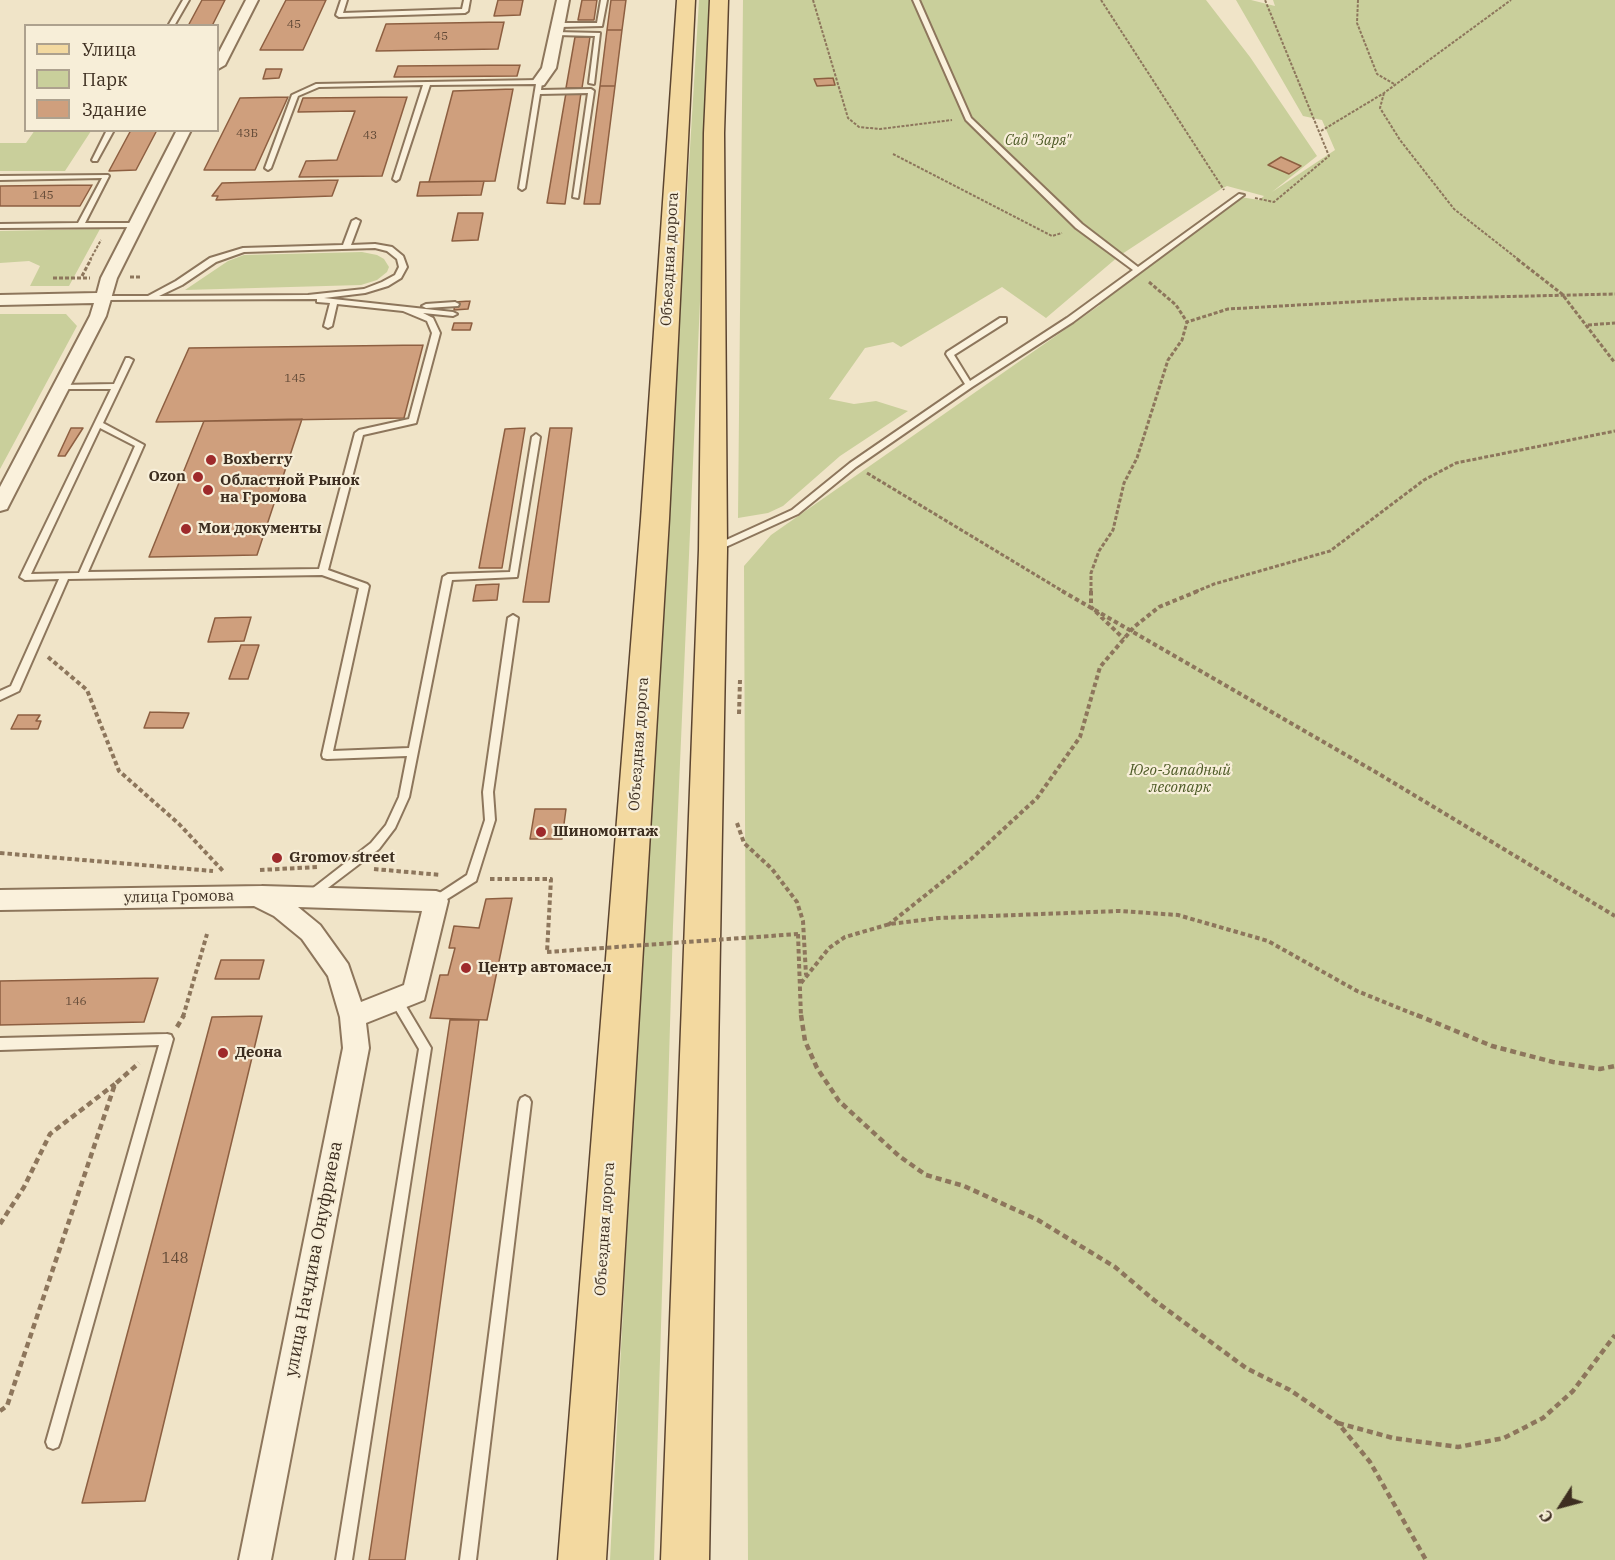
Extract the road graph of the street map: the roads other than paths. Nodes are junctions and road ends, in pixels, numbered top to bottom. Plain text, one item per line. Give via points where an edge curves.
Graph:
1 (186, 0) edge
2 (252, 0) edge
3 (344, 0) edge
4 (467, 0) edge
5 (563, 0) edge
6 (604, 0) edge
7 (686, 0) edge
8 (719, 0) edge
9 (916, 0) edge
10 (172, 24) edge
11 (558, 29) junction
12 (219, 59) edge
13 (592, 83) dead end
14 (427, 84) junction
15 (538, 87) junction
16 (110, 132) edge
17 (183, 132) edge
18 (95, 160) dead end
19 (268, 168) dead end
20 (0, 178) edge
21 (396, 179) dead end
22 (522, 188) dead end
23 (1242, 195) road end
24 (576, 197) dead end
25 (356, 221) dead end
26 (81, 225) junction
27 (137, 225) junction
28 (0, 226) edge
29 (347, 245) junction
30 (1137, 270) junction
31 (308, 297) junction
32 (104, 298) junction
33 (149, 298) junction
34 (0, 300) edge
35 (334, 303) junction
36 (455, 304) dead end
37 (402, 308) junction
38 (453, 314) dead end
39 (1003, 320) dead end
40 (328, 326) dead end
41 (129, 360) dead end
42 (969, 385) junction
43 (116, 386) junction
44 (61, 387) junction
45 (98, 424) junction
46 (536, 437) dead end
47 (0, 505) edge
48 (713, 550) junction
49 (323, 573) junction
50 (65, 576) junction
51 (82, 576) junction
52 (513, 618) dead end
53 (0, 696) edge
54 (413, 752) junction
55 (256, 896) junction
56 (309, 897) junction
57 (0, 900) edge
58 (436, 901) junction
59 (333, 960) joint
60 (396, 1000) junction
61 (353, 1017) junction
62 (0, 1044) edge
63 (525, 1102) dead end
64 (53, 1442) dead end
65 (255, 1560) edge
66 (344, 1560) edge
67 (468, 1560) edge
68 (582, 1560) edge
69 (685, 1560) edge

1 - 10 lane
2 - 12 street
3 - 4 lane via 339,15 465,11
5 - 11 street
6 - 11 lane via 600,25
7 - 68 main road, Объездная дорога via 654,531
8 - 48 main road via 714,134
9 - 30 lane via 968,119 1079,226
11 - 13 lane via 598,34
11 - 15 street via 549,68
14 - 15 lane
14 - 19 lane via 318,85 295,95
14 - 21 lane
15 - 22 lane
15 - 24 lane via 591,90
16 - 18 lane
17 - 27 street
20 - 26 lane via 106,176
23 - 30 lane
25 - 29 lane
26 - 27 lane
26 - 28 lane
27 - 32 street via 109,278
29 - 31 lane via 389,249 400,258 403,267 398,276 365,291
29 - 33 lane via 243,250 213,260
30 - 42 lane via 1070,320
31 - 33 lane
31 - 35 lane
32 - 33 lane
32 - 34 street
32 - 44 street
35 - 37 lane
35 - 40 lane
36 - 37 lane
37 - 38 lane
37 - 49 lane via 430,320 436,333 413,421 359,433
39 - 42 lane via 951,354
41 - 43 lane
42 - 48 lane via 853,465 795,512
43 - 44 lane
43 - 45 lane
44 - 47 street
45 - 50 lane via 25,577
45 - 51 lane via 140,445
46 - 54 lane via 514,575 448,576
48 - 69 main road
49 - 51 lane
49 - 54 lane via 364,586 327,755
50 - 51 lane
50 - 53 lane via 15,688
52 - 58 lane via 488,792 490,820 472,878
54 - 56 lane via 404,797 390,828 352,866
55 - 56 street
55 - 57 street, улица Громова
55 - 59 street, улица Громова via 298,921
56 - 58 street
58 - 60 street via 415,992
59 - 61 street, улица Начдива Онуфриева
60 - 61 street
60 - 66 lane via 425,1048
61 - 65 street, улица Начдива Онуфриева via 356,1048
62 - 64 lane via 167,1038
63 - 67 lane

